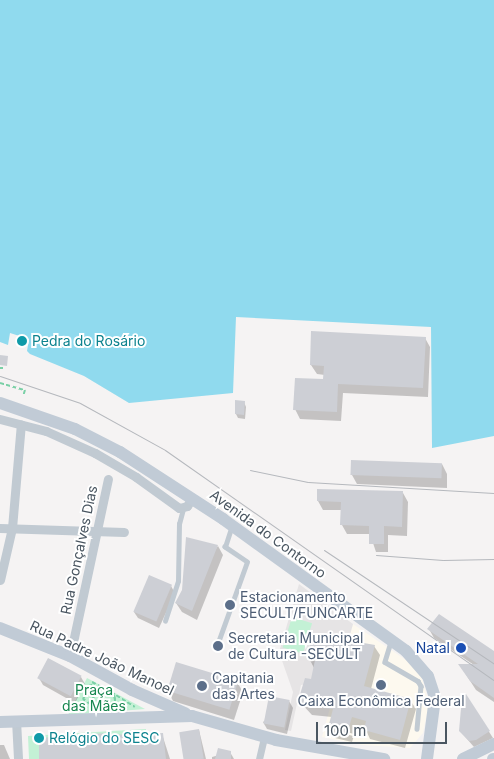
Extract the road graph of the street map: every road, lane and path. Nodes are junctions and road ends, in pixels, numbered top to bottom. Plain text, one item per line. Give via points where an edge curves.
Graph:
1 (0, 383) edge
2 (22, 396) dead end
3 (0, 403) edge
4 (0, 419) edge
5 (21, 424) junction
6 (108, 479) dead end
7 (192, 498) junction
8 (183, 509) junction
9 (232, 525) junction
10 (0, 528) edge
11 (12, 528) junction
12 (97, 531) junction
13 (124, 532) dead end
14 (0, 580) edge
15 (165, 622) dead end
16 (0, 628) edge
17 (391, 641) junction
18 (216, 648) dead end
19 (70, 656) junction
20 (105, 689) junction
21 (111, 692) junction
22 (121, 708) dead end
23 (128, 708) dead end
24 (99, 709) junction
25 (105, 710) junction
26 (192, 716) junction
27 (16, 720) junction
28 (0, 722) edge
29 (418, 729) dead end
30 (264, 737) junction
31 (494, 744) edge
32 (18, 759) edge
33 (259, 759) edge
34 (384, 759) edge
35 (427, 759) edge
36 (463, 759) edge

1 - 2 path via 24,390
3 - 7 main road, Avenida do Contorno via 83,433 120,452
4 - 5 street
5 - 8 street via 46,431 94,453
5 - 11 street
6 - 12 street, Rua Gonçalves Dias
7 - 8 street
7 - 9 main road, Avenida do Contorno
8 - 15 lane via 179,524 178,581
9 - 17 main road, Avenida do Contorno
9 - 18 lane via 225,546 247,562
10 - 11 street
11 - 12 street
11 - 14 street
12 - 13 street
12 - 19 street, Rua Gonçalves Dias
16 - 19 main road, Rua Padre João Manoel
17 - 29 lane via 385,662 418,681 422,691
17 - 35 main road, Avenida do Contorno via 420,663 432,685 436,707
19 - 26 main road, Rua Padre João Manoel via 132,690
20 - 21 path
20 - 24 path via 94,697
20 - 24 path via 92,682 83,699
21 - 23 path via 136,707
21 - 25 path via 114,702
22 - 25 path
24 - 25 path
26 - 27 main road
26 - 30 main road
27 - 28 main road
27 - 32 street
30 - 33 street
30 - 34 main road
31 - 36 main road

